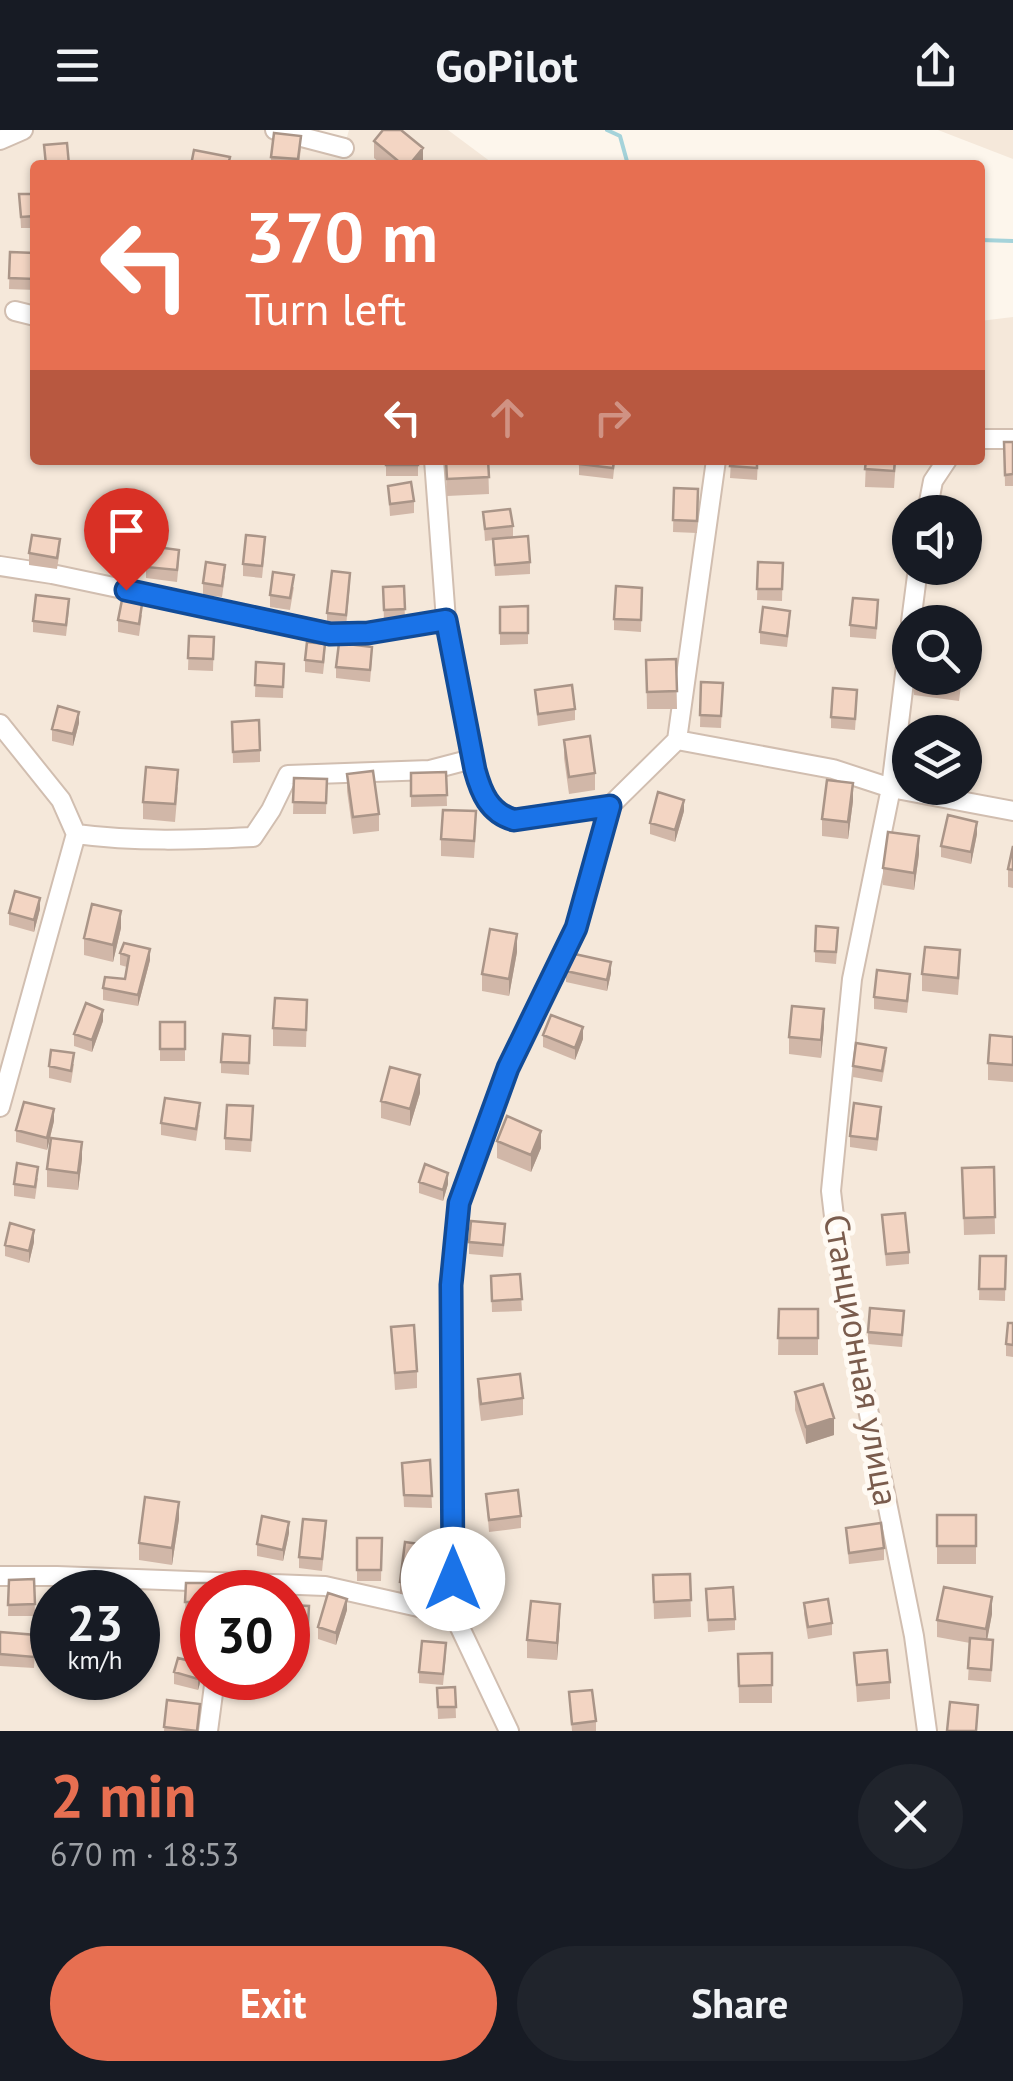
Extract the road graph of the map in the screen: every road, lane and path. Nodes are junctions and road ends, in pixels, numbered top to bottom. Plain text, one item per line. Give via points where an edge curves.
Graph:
1 (22, 130) edge
2 (275, 130) edge
3 (0, 140) edge
4 (344, 148) dead end
5 (15, 312) dead end
6 (30, 315) edge
7 (985, 439) edge
8 (1013, 439) edge
9 (434, 465) edge
10 (715, 465) edge
11 (944, 465) edge
12 (931, 495) edge
13 (0, 566) edge
14 (446, 620) junction
15 (0, 724) edge
16 (677, 740) junction
17 (472, 759) junction
18 (892, 788) joint
19 (982, 804) edge
20 (610, 806) junction
21 (1013, 810) edge
22 (76, 834) junction
23 (0, 1107) edge
24 (0, 1576) edge
25 (180, 1584) edge
26 (310, 1586) edge
27 (454, 1616) junction
28 (212, 1700) edge
29 (208, 1731) edge
30 (510, 1731) edge
31 (927, 1731) edge

1 - 3 street
2 - 4 street
5 - 6 street
7 - 8 street
9 - 14 street
10 - 16 street
11 - 12 street
13 - 14 street via 330,634
14 - 17 street
15 - 22 street via 61,800
16 - 18 street via 833,769
16 - 20 street
17 - 20 street via 486,798 506,818
17 - 22 street via 430,770 288,775 253,837 166,841
18 - 31 street, Станционная улица via 852,979 831,1191 841,1276
19 - 21 street
20 - 27 street via 576,928 508,1068 459,1203 451,1285
22 - 23 street
24 - 25 street
26 - 27 street
27 - 30 street
28 - 29 street

